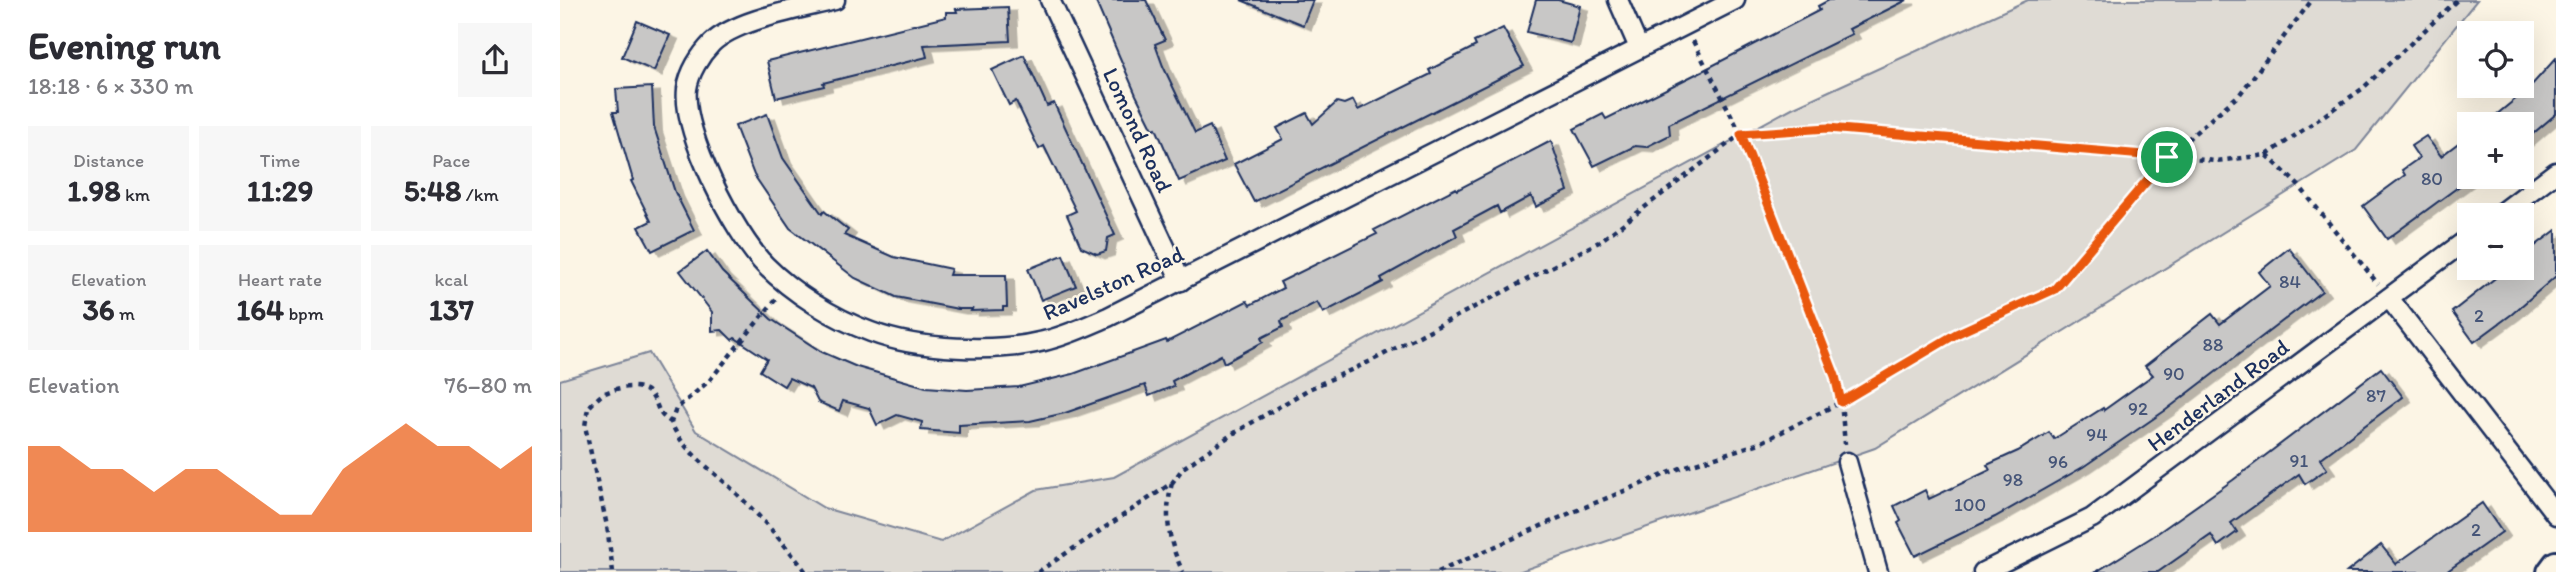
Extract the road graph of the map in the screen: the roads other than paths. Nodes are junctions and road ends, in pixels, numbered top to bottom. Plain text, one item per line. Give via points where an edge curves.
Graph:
1 (835, 0) edge
2 (1050, 0) edge
3 (1618, 0) edge
4 (1735, 0) edge
5 (1639, 48) junction
6 (2556, 172) edge
7 (2515, 203) edge
8 (2457, 246) edge
9 (1181, 281) junction
10 (2389, 298) junction
11 (1847, 461) road end
12 (2556, 515) edge
13 (1878, 572) edge
14 (1983, 572) edge

1 - 9 street, Ravelston Road via 723,34 700,58 687,86 691,126 717,192 739,234 787,285 873,333 968,348 1013,347 1064,336
2 - 9 street, Lomond Road
3 - 5 street
4 - 5 street, Ravelston Road
5 - 9 street, Ravelston Road
6 - 7 street
8 - 10 street, Henderland Road
10 - 12 street
10 - 14 street, Henderland Road via 2092,518
11 - 13 street

